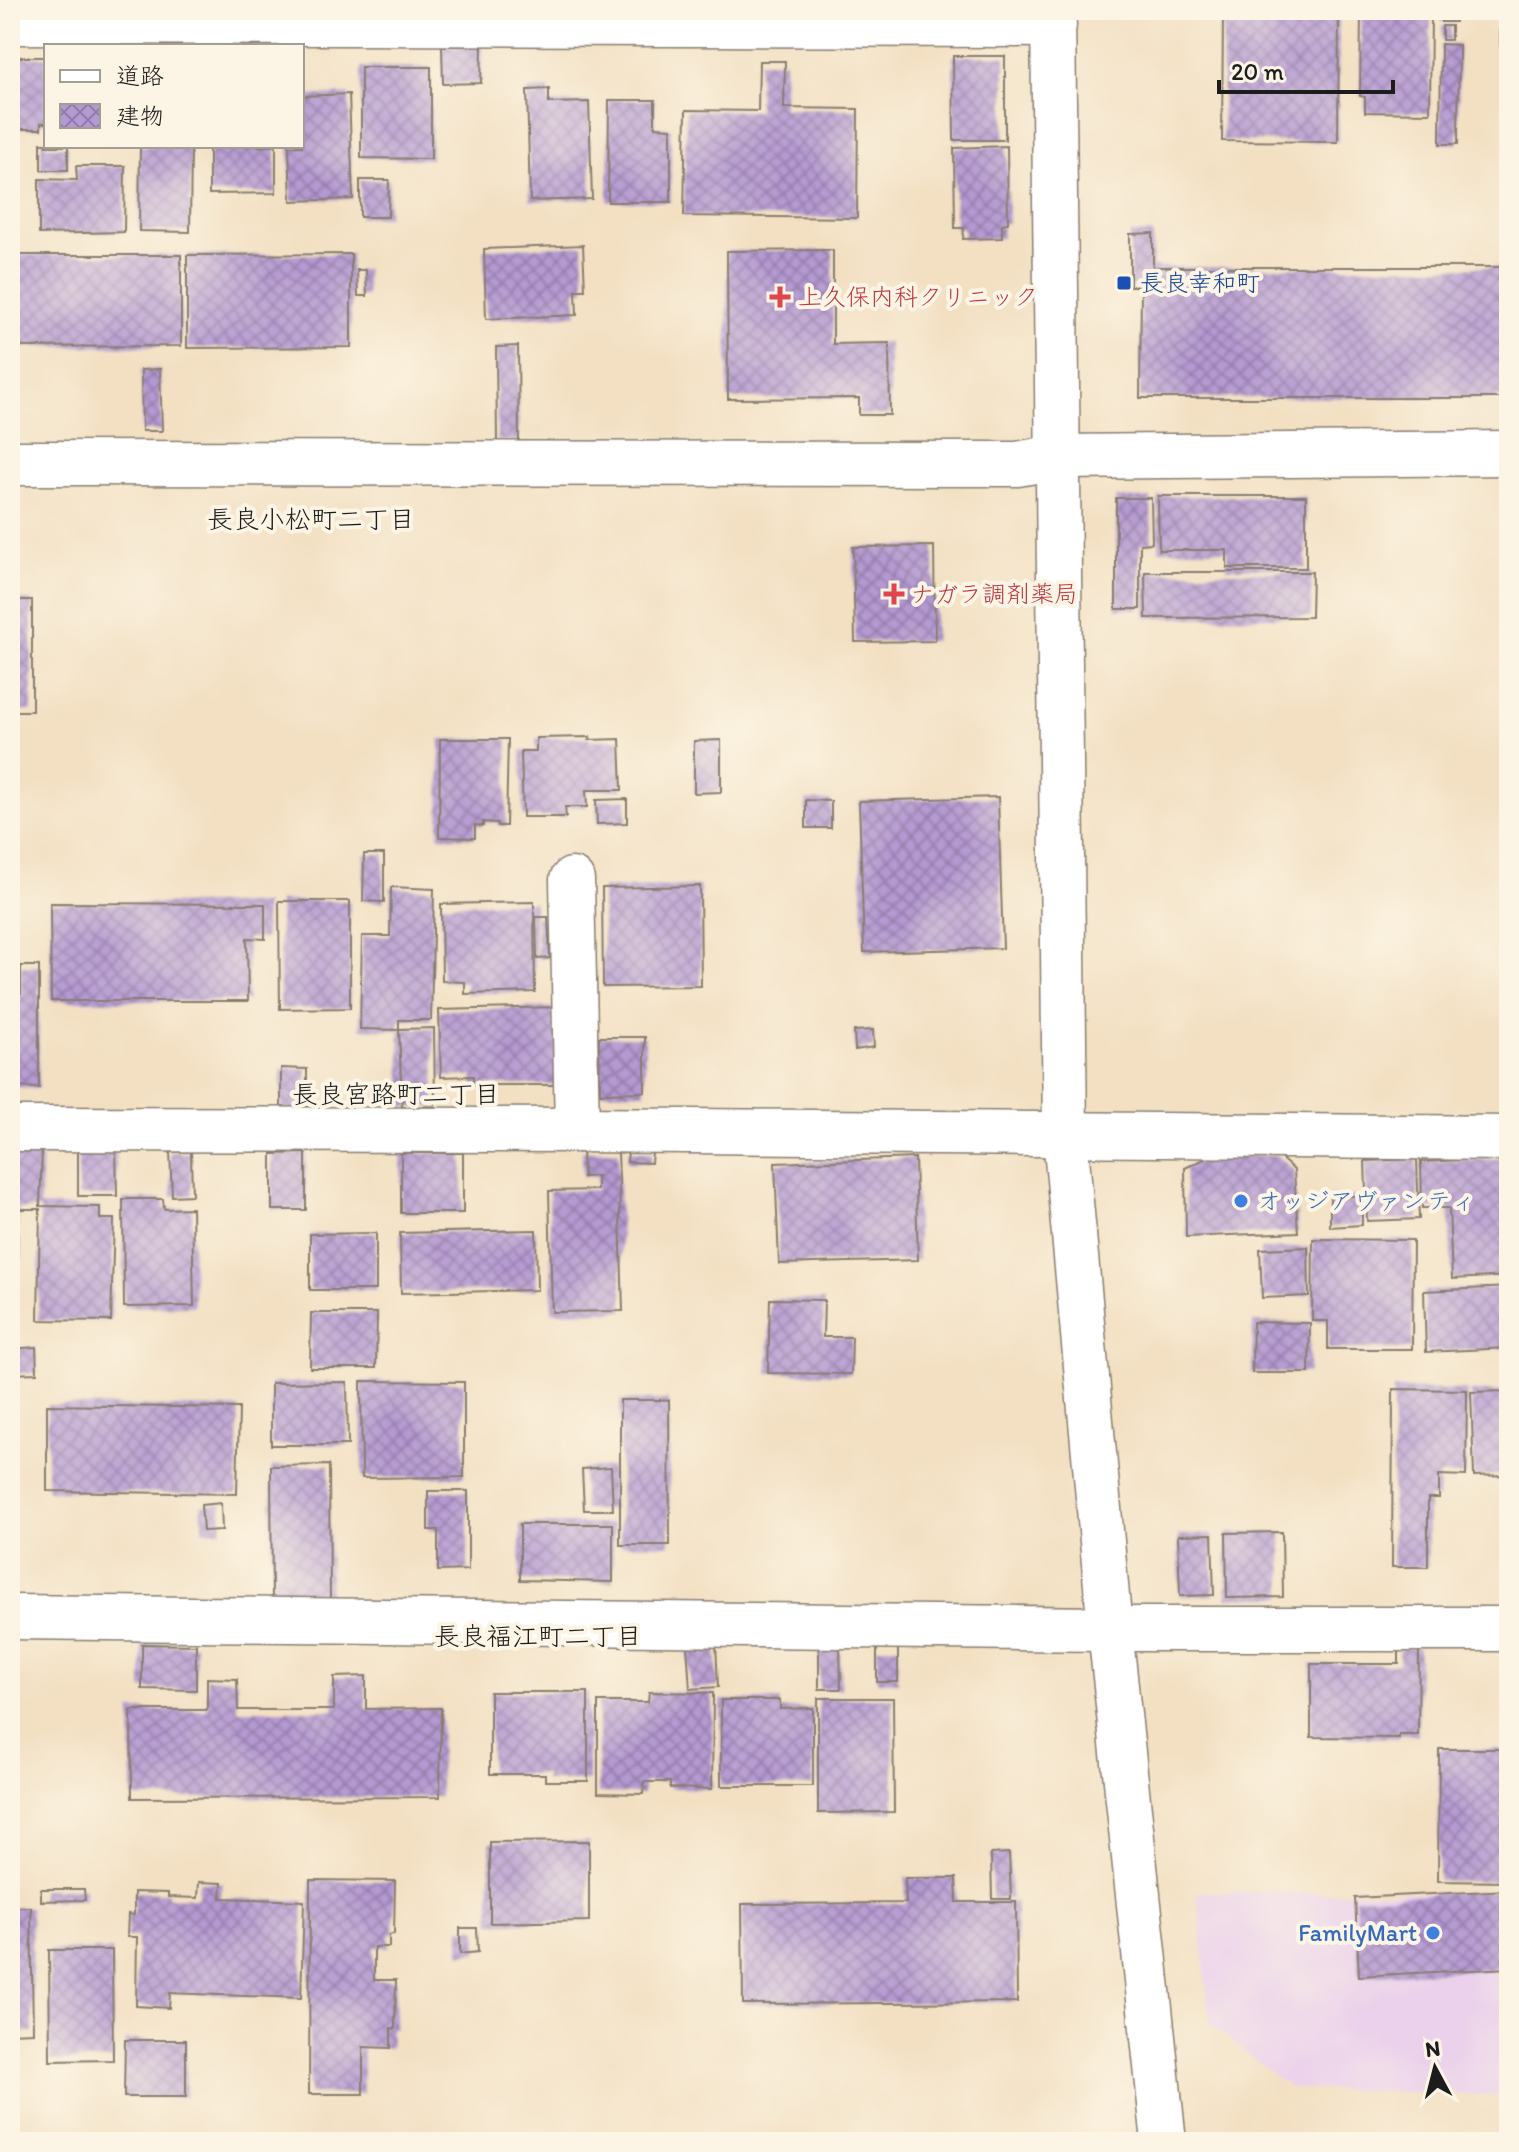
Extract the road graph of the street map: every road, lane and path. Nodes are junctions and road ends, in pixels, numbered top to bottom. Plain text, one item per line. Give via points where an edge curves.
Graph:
1 (1053, 17) edge
2 (10, 22) edge
3 (1509, 453) edge
4 (1057, 457) junction
5 (10, 463) edge
6 (572, 880) dead end
7 (10, 1129) edge
8 (577, 1130) junction
9 (1065, 1136) junction
10 (1509, 1138) edge
11 (10, 1617) edge
12 (1110, 1629) junction
13 (1509, 1629) edge
14 (1164, 2142) edge

1 - 2 street
1 - 4 street
3 - 4 street
4 - 5 street via 1017,464
4 - 9 street
6 - 8 street
7 - 8 street
8 - 9 street
9 - 10 street
9 - 12 street
11 - 12 street
12 - 13 street
12 - 14 street

